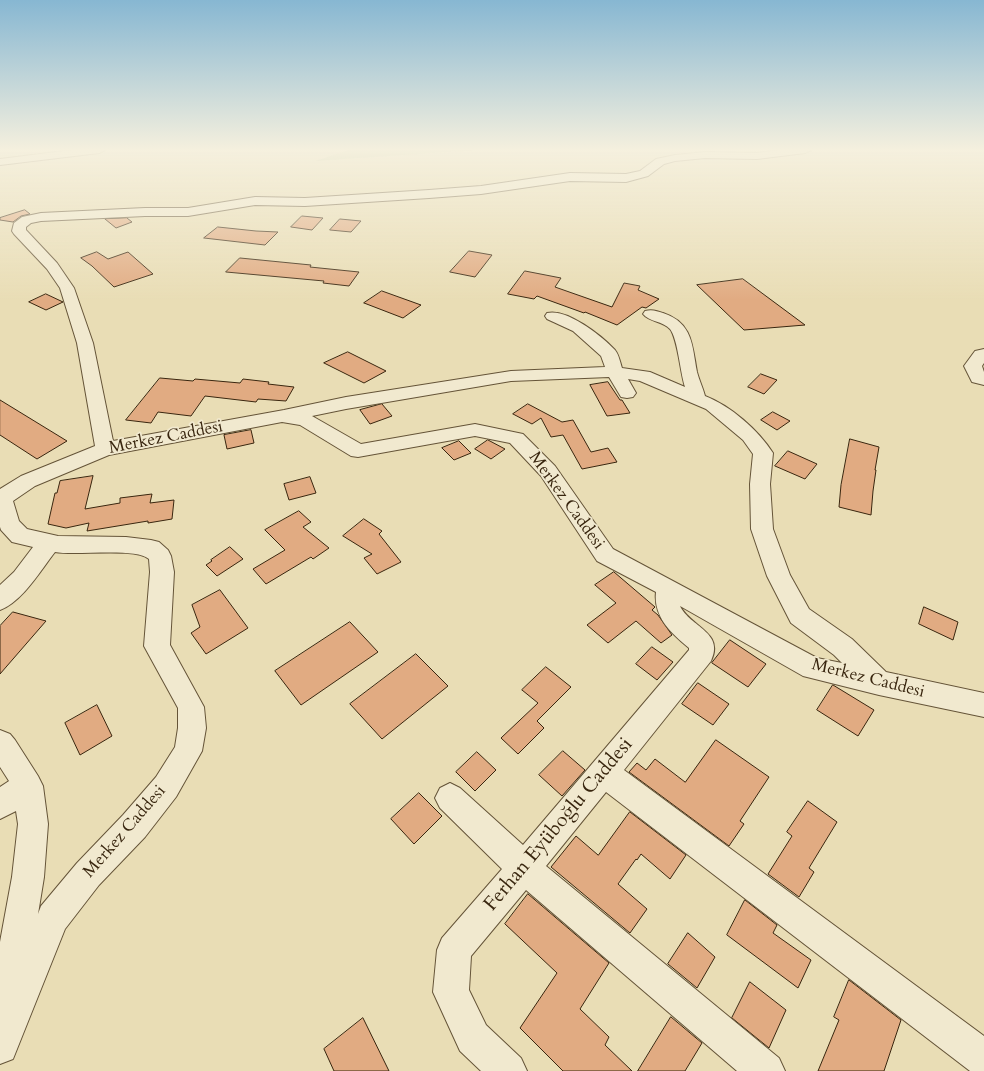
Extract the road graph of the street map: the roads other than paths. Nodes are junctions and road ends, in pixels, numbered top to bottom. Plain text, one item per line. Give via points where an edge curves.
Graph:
1 (335, 200) edge
2 (651, 314) dead end
3 (553, 316) dead end
4 (984, 354) edge
5 (615, 372) junction
6 (984, 380) edge
7 (627, 393) dead end
8 (698, 400) junction
9 (282, 416) junction
10 (105, 449) junction
11 (1, 498) edge
12 (50, 542) junction
13 (668, 588) junction
14 (0, 600) edge
15 (879, 683) junction
16 (984, 705) edge
17 (0, 743) edge
18 (604, 773) junction
19 (28, 786) junction
20 (450, 798) dead end
21 (0, 804) edge
22 (523, 867) junction
23 (0, 1045) edge
24 (984, 1059) edge
25 (508, 1071) edge
26 (766, 1071) edge

1 - 10 street via 255,201 188,212 66,216 27,220 19,226 18,231 52,266 67,288 85,343
2 - 8 street via 668,320 678,328
3 - 5 street via 579,328 598,344 608,354
4 - 6 street via 973,366 978,378
5 - 7 street
5 - 8 street via 644,376
5 - 9 street via 511,376
8 - 15 street via 712,405 750,436 763,453 760,484 762,529 779,576 800,616 843,647
9 - 10 street, Merkez Caddesi
9 - 13 street, Merkez Caddesi via 305,420 358,451 476,430 516,438 548,471 605,555
10 - 11 street, Merkez Caddesi via 28,481
11 - 12 street, Merkez Caddesi via 9,524 20,536
12 - 14 street via 22,578
12 - 23 street, Merkez Caddesi via 151,548 160,556 162,572 157,646 191,707 192,728 188,751 166,787 134,826 88,874 53,918
13 - 15 street, Merkez Caddesi via 812,668
13 - 18 street, Ferhan Eyüboğlu Caddesi via 665,599 673,619 701,643 702,653
15 - 16 street, Merkez Caddesi
17 - 19 street
18 - 22 street, Ferhan Eyüboğlu Caddesi
18 - 24 street
19 - 21 street
19 - 23 street via 33,824 28,877
20 - 22 street
22 - 25 street, Ferhan Eyüboğlu Caddesi via 454,950 451,992 473,1038
22 - 26 street

